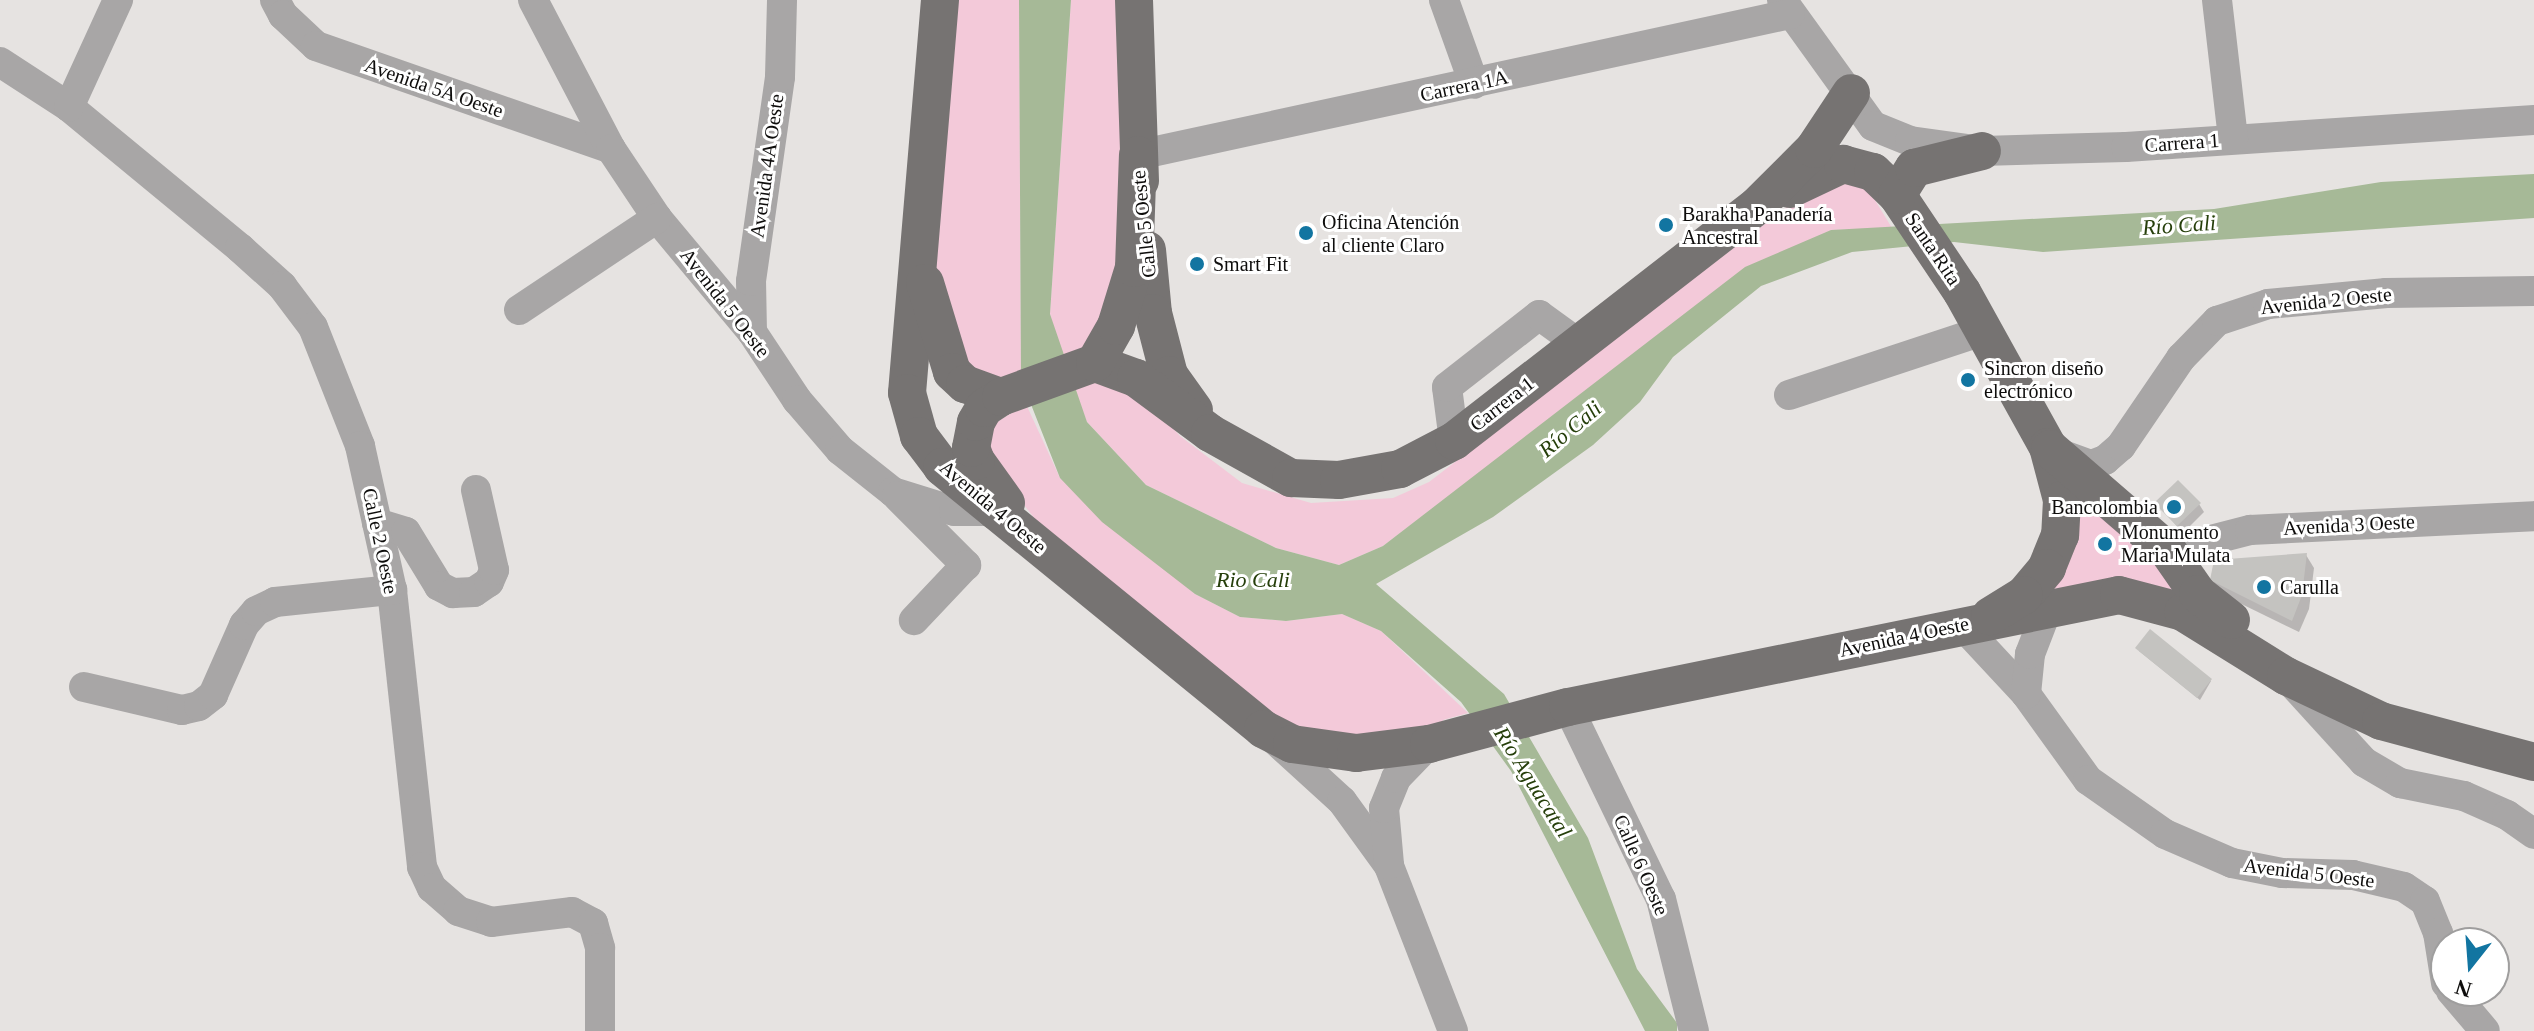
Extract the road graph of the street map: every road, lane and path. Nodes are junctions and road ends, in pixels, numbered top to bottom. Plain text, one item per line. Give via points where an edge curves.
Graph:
1 (118, 0) edge
2 (275, 0) edge
3 (533, 0) edge
4 (782, 0) edge
5 (940, 0) edge
6 (1134, 0) edge
7 (1444, 0) edge
8 (2217, 0) edge
9 (1786, 7) edge
10 (0, 62) edge
11 (1474, 84) junction
12 (1851, 93) junction
13 (69, 107) junction
14 (2534, 120) edge
15 (2233, 139) junction
16 (611, 149) junction
17 (1982, 151) junction
18 (1138, 155) junction
19 (1900, 200) junction
20 (1757, 206) junction
21 (657, 218) junction
22 (920, 265) junction
23 (2534, 291) edge
24 (519, 310) dead end
25 (1982, 331) junction
26 (752, 332) junction
27 (1088, 367) junction
28 (1789, 395) dead end
29 (1007, 396) junction
30 (1210, 433) junction
31 (2048, 447) junction
32 (476, 490) dead end
33 (893, 492) junction
34 (996, 511) junction
35 (2534, 516) edge
36 (377, 523) junction
37 (1039, 546) junction
38 (2168, 551) junction
39 (392, 590) junction
40 (2119, 595) junction
41 (2047, 610) junction
42 (914, 620) dead end
43 (1961, 624) junction
44 (2286, 676) junction
45 (84, 687) dead end
46 (2026, 694) junction
47 (1554, 710) junction
48 (2358, 711) junction
49 (1263, 729) junction
50 (1439, 741) junction
51 (2534, 762) edge
52 (2534, 834) edge
53 (1389, 866) junction
54 (2432, 927) edge
55 (2461, 1007) edge
56 (600, 1031) edge
57 (1453, 1031) edge
58 (1694, 1031) edge
59 (2485, 1031) edge

1 - 13 street
2 - 16 street, Avenida 5A Oeste via 283,15 316,46
3 - 16 street, Avenida 5 Oeste
4 - 26 street, Avenida 4A Oeste via 780,77 751,281
5 - 22 main road, Avenida 4 Oeste
6 - 18 main road, Calle 5 Oeste
7 - 11 street
8 - 15 street
9 - 11 street, Carrera 1A
9 - 12 street, Carrera 1
10 - 13 street, Calle 2 Oeste
11 - 18 street, Carrera 1A
12 - 17 street, Carrera 1 via 1873,126 1888,135
12 - 20 main road via 1814,149
13 - 36 street, Calle 2 Oeste via 240,248 282,286 313,327 360,446
14 - 15 street, Carrera 1
15 - 17 street, Carrera 1
16 - 21 street, Avenida 5 Oeste
17 - 19 main road via 1914,168
18 - 27 main road via 1134,268 1116,326
18 - 30 main road, Calle 5 Oeste via 1153,313 1169,375
19 - 20 main road, Santa Rita via 1873,172 1843,164 1812,174
19 - 25 main road, Santa Rita
20 - 30 main road, Carrera 1 via 1454,441 1400,469 1339,480 1291,478
21 - 24 street
21 - 26 street, Avenida 5 Oeste
22 - 29 main road via 952,372 965,384
22 - 34 main road, Avenida 4 Oeste via 907,393 919,436 942,467
23 - 31 street, Avenida 2 Oeste via 2386,293 2268,304 2217,321 2181,358 2121,446 2105,460 2091,465 2074,462
25 - 28 street
25 - 31 main road, Santa Rita
26 - 33 street, Avenida 5 Oeste via 797,400 840,450
27 - 29 main road
27 - 30 main road, Carrera 1 via 1136,378
29 - 37 main road via 984,408 971,448 983,473
31 - 38 main road, Avenida 4 Oeste
31 - 43 main road via 2062,500 2060,535 2047,568 2024,595 1995,615
32 - 36 street via 494,570 489,582 474,592 453,593 439,586 406,532
33 - 34 street, Avenida 5 Oeste via 954,511
33 - 42 street via 966,565
34 - 37 main road, Avenida 4 Oeste
35 - 38 street, Avenida 3 Oeste via 2250,530
36 - 39 street, Calle 2 Oeste
37 - 49 main road, Avenida 4 Oeste
38 - 40 main road
38 - 48 main road, Avenida 4 Oeste via 2198,594 2266,649
39 - 45 street via 275,602 256,611 244,625 213,695 199,706 182,710
39 - 56 street, Calle 2 Oeste via 422,867 432,888 458,911 480,919 515,921 572,912 593,923 600,948
40 - 41 main road, Avenida 4 Oeste
40 - 44 main road, Avenida 4 Oeste via 2183,612
41 - 43 main road, Avenida 4 Oeste
41 - 46 street via 2030,654
43 - 46 street, Avenida 5 Oeste
43 - 47 main road, Avenida 4 Oeste
44 - 48 main road, Avenida 4 Oeste
44 - 52 street via 2364,762 2400,783 2464,796
46 - 54 street, Avenida 5 Oeste via 2088,780 2165,834 2232,863 2282,873 2353,875 2404,887 2425,901
47 - 50 main road, Avenida 4 Oeste
47 - 58 street, Calle 6 Oeste via 1661,899
48 - 51 main road, Avenida 4 Oeste via 2420,734
49 - 50 main road, Avenida 4 Oeste via 1292,744 1356,753
49 - 53 street, Avenida 4 Oeste via 1342,801
50 - 53 street, Avenida 4 Oeste via 1396,778 1384,808
53 - 57 street, Avenida 4 Oeste
55 - 59 street

